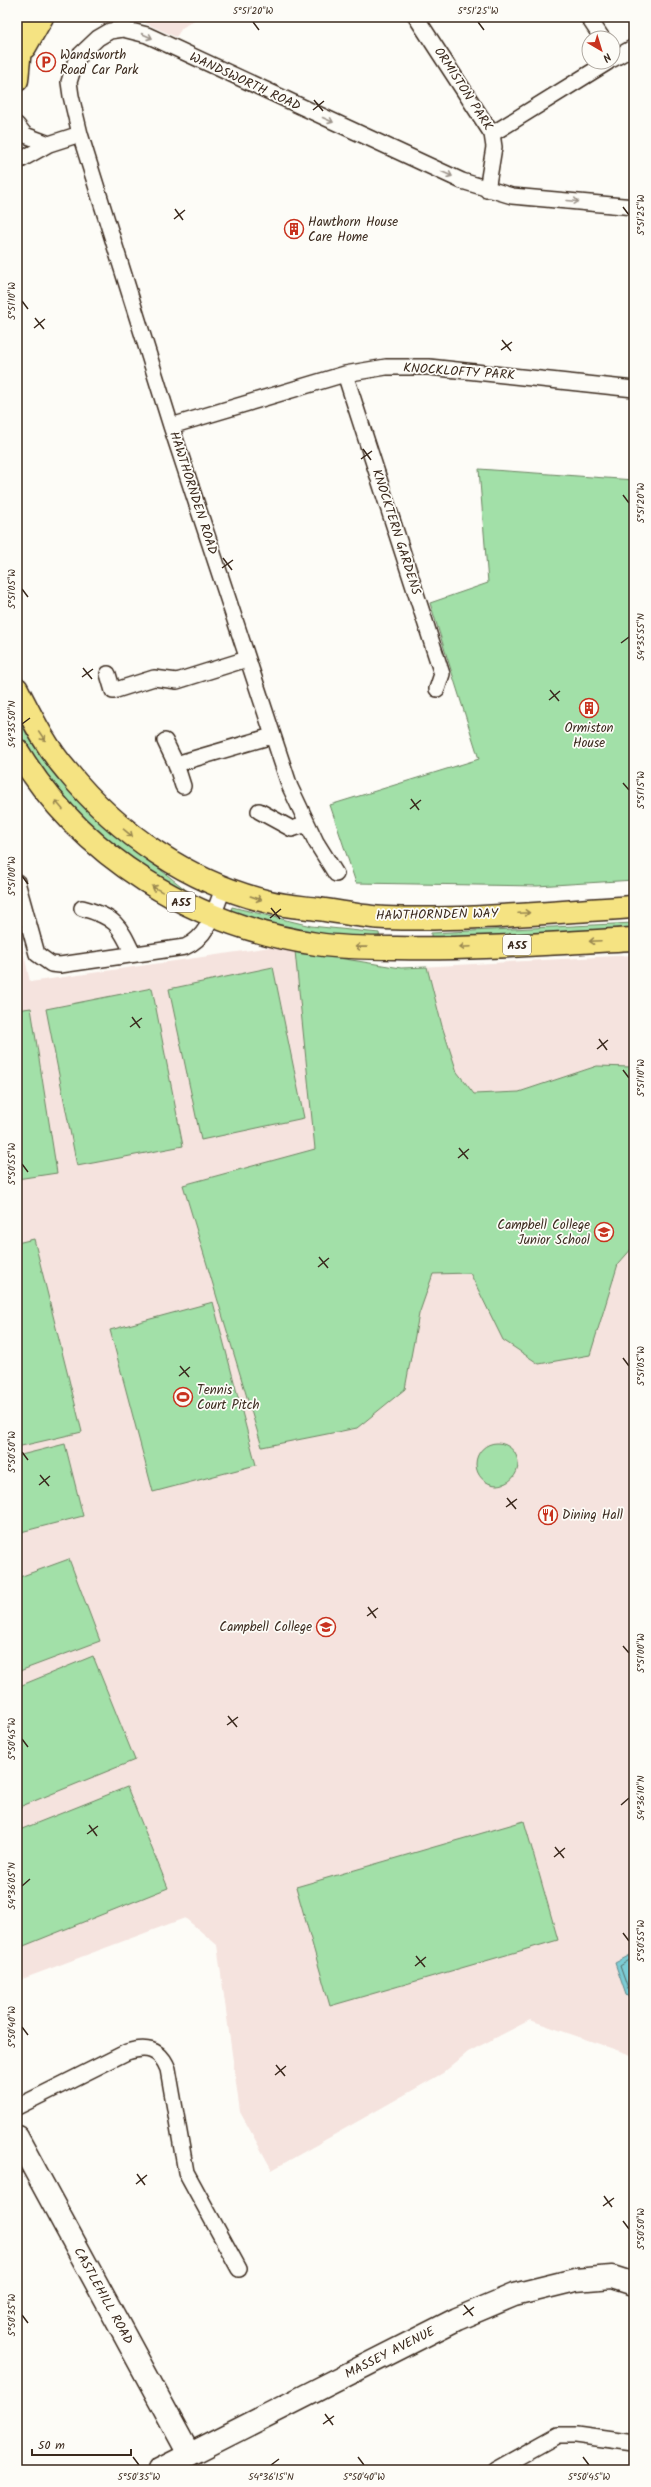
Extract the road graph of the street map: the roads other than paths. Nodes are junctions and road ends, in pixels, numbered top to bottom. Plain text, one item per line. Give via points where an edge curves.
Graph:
1 (24, 17) edge
2 (42, 17) edge
3 (416, 17) edge
4 (588, 17) edge
5 (597, 30) edge
6 (634, 47) edge
7 (621, 54) edge
8 (20, 58) junction
9 (593, 70) edge
10 (17, 80) edge
11 (17, 125) edge
12 (80, 134) junction
13 (492, 134) junction
14 (49, 144) junction
15 (17, 162) edge
16 (487, 190) junction
17 (634, 207) edge
18 (345, 374) junction
19 (634, 389) edge
20 (171, 426) junction
21 (247, 659) junction
22 (108, 674) dead end
23 (437, 689) dead end
24 (17, 690) edge
25 (272, 736) junction
26 (165, 741) dead end
27 (17, 750) edge
28 (176, 764) junction
29 (183, 786) dead end
30 (259, 811) dead end
31 (307, 824) junction
32 (336, 874) dead end
33 (17, 882) edge
34 (224, 886) junction
35 (634, 907) edge
36 (82, 908) dead end
37 (212, 916) junction
38 (634, 939) edge
39 (133, 954) junction
40 (17, 2107) edge
41 (17, 2137) edge
42 (240, 2269) dead end
43 (634, 2284) edge
44 (634, 2443) edge
45 (189, 2454) junction
46 (159, 2470) edge
47 (495, 2470) edge

1 - 8 highway
2 - 8 highway
3 - 13 street, ORMISTON PARK
4 - 5 street
6 - 7 street
8 - 10 highway
9 - 13 street
11 - 14 street via 26,135
12 - 14 street
12 -> 16 street, WANDSWORTH ROAD via 71,96 71,72 80,55 98,38 110,31 123,28 147,35 462,181
12 - 20 street, HAWTHORNDEN ROAD
13 - 16 street, ORMISTON PARK via 494,147
14 - 15 street
16 -> 17 street, WANDSWORTH ROAD via 512,196
18 - 19 street, KNOCKLOFTY PARK via 386,367 429,367
18 - 20 street, KNOCKLOFTY PARK
18 - 23 street, KNOCKTERN GARDENS via 442,674
20 - 21 street, HAWTHORNDEN ROAD
21 - 22 street via 177,681 154,678 113,691
21 - 25 street, HAWTHORNDEN ROAD
24 -> 34 highway, HAWTHORNDEN WAY / A55 via 40,733 66,771 88,796 130,834 159,854 196,876
25 - 28 street
25 - 31 street, HAWTHORNDEN ROAD via 290,787
26 - 28 street
37 -> 27 highway, A55 via 154,888 103,851 80,831 25,764
28 - 29 street
30 - 31 street via 292,829
31 - 32 street, HAWTHORNDEN ROAD
33 - 39 street via 33,945 43,960 60,964
34 -> 35 highway, HAWTHORNDEN WAY / A55 via 269,902 386,918 439,918
34 - 37 street
36 - 39 street via 106,916 121,928
38 -> 37 highway, A55 via 427,949 354,947 317,944 276,936
37 - 39 street via 196,943 185,947
40 - 42 street via 127,2052 142,2048 150,2048 156,2052 164,2059 168,2069 186,2172
41 - 45 street, CASTLEHILL ROAD
43 - 45 street, MASSEY AVENUE via 612,2277 575,2280 514,2295 457,2319
44 - 47 street via 558,2434
45 - 46 street, MASSEY AVENUE

